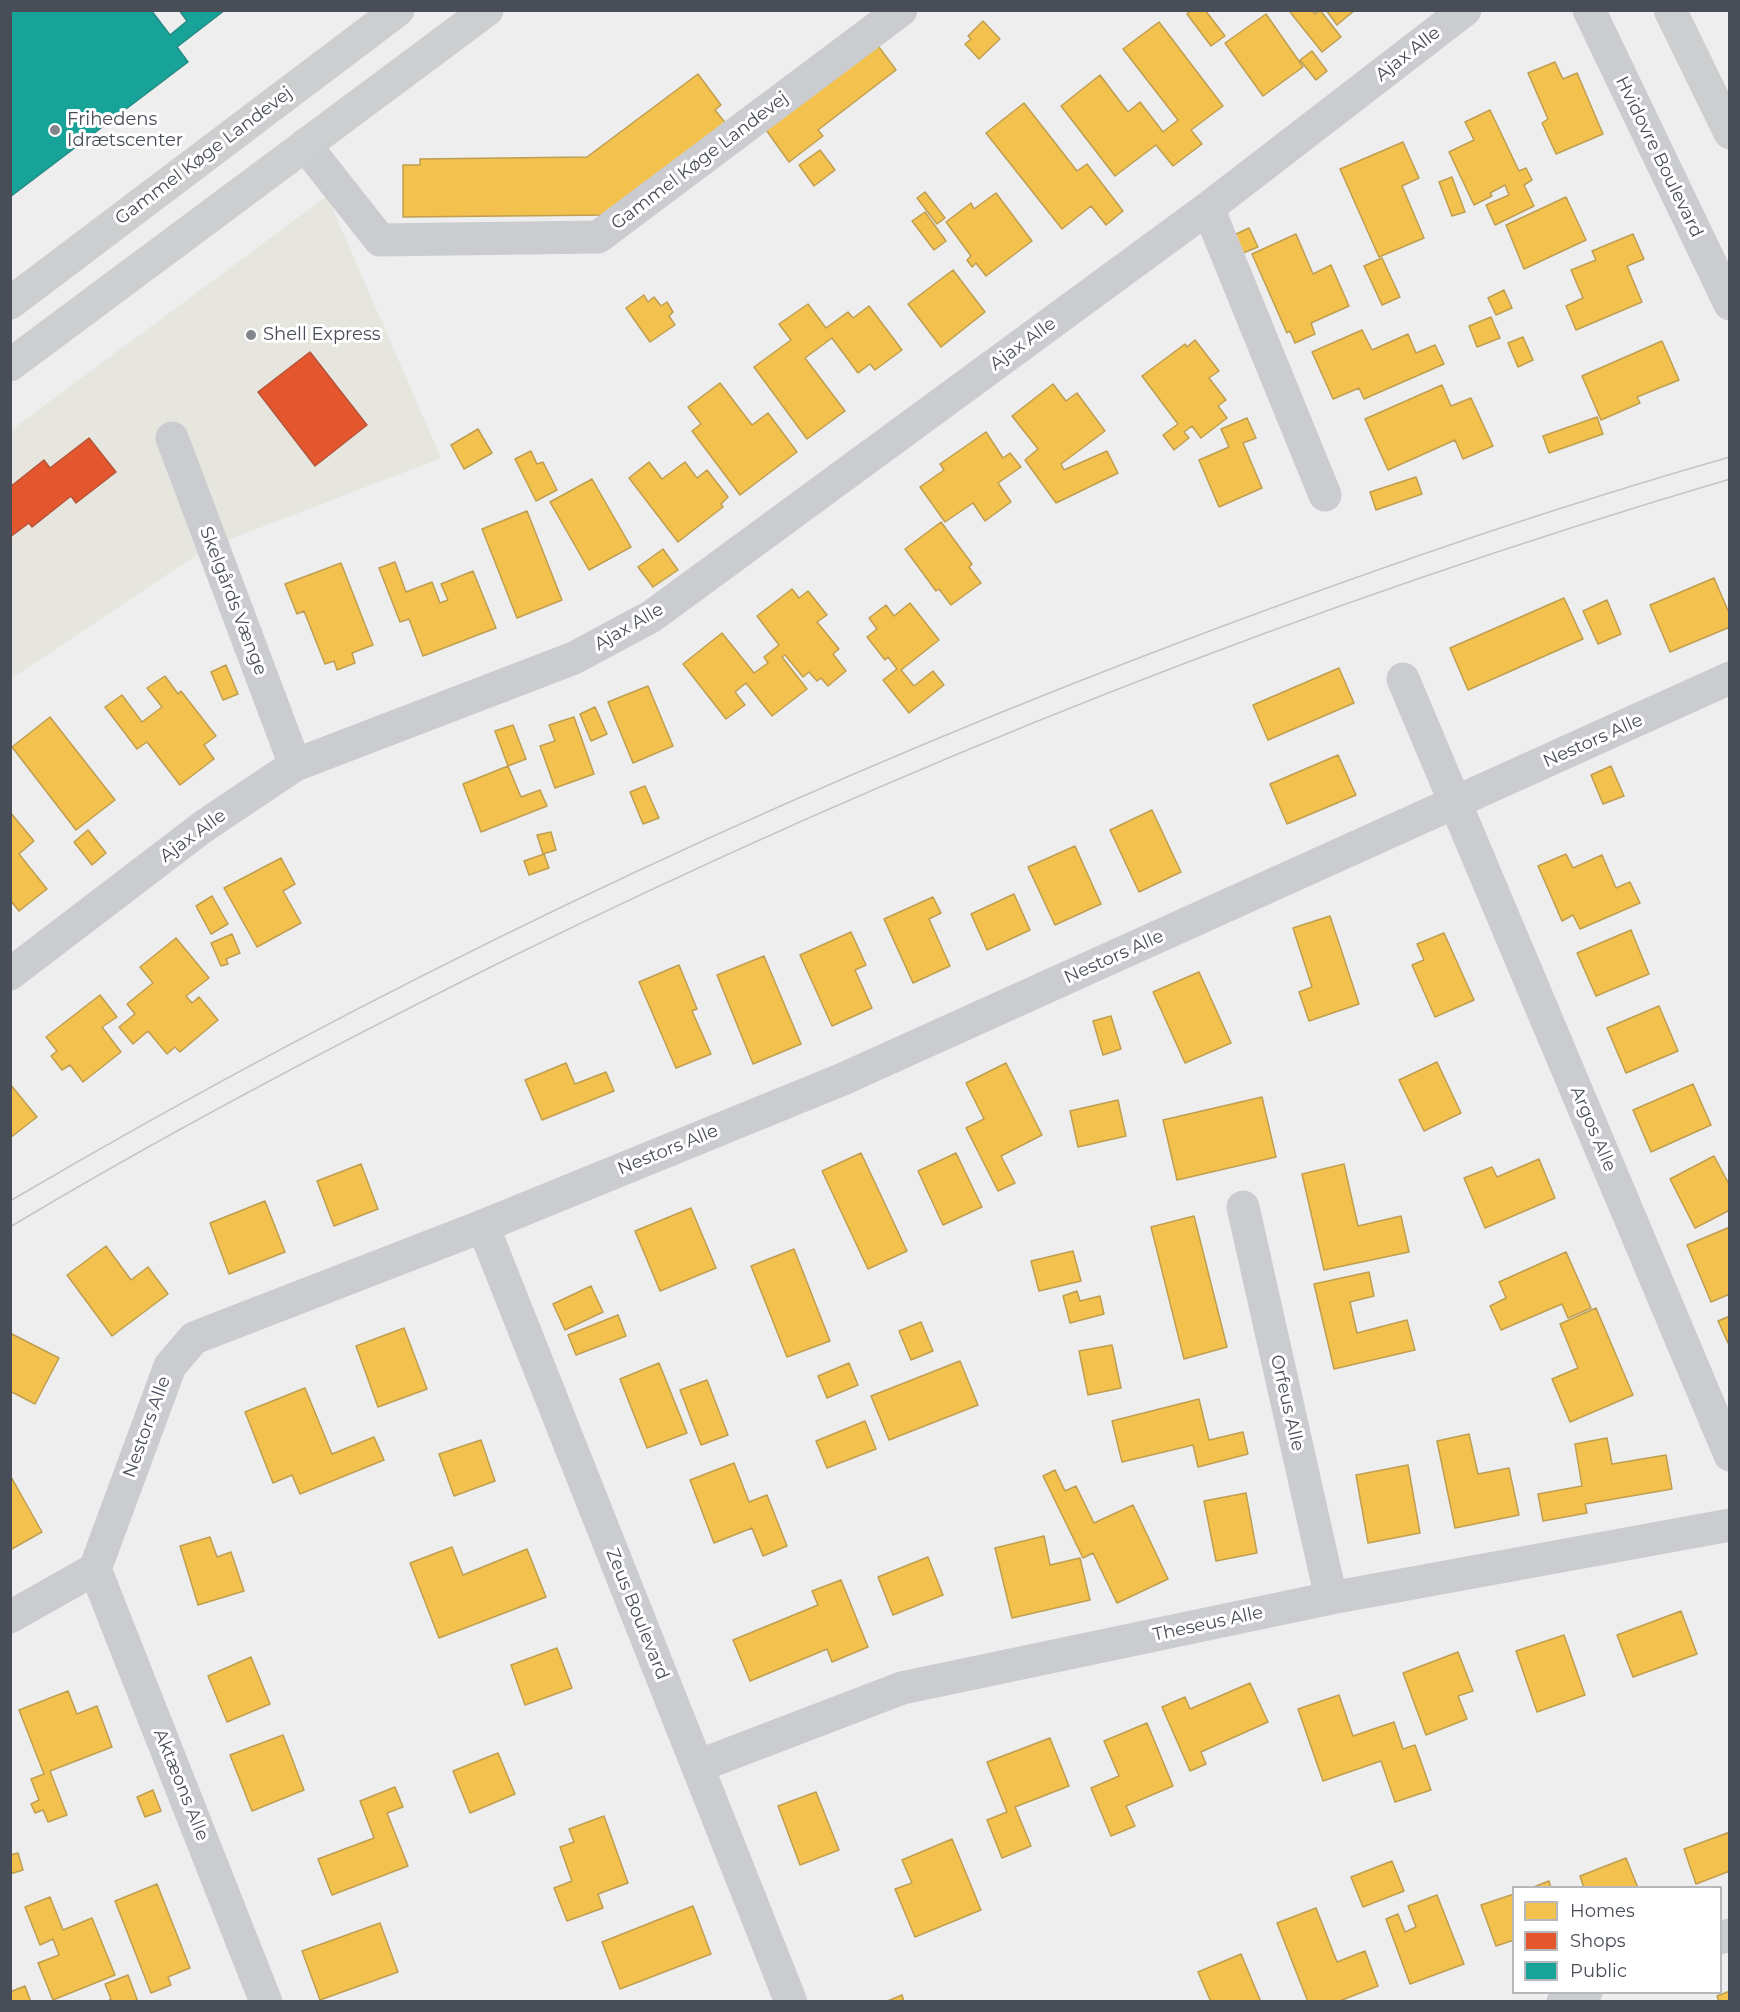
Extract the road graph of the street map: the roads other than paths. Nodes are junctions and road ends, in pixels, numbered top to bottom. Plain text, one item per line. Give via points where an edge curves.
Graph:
1 (398, 10) edge
2 (487, 10) edge
3 (901, 10) edge
4 (1465, 10) edge
5 (1589, 10) edge
6 (1670, 10) edge
7 (1730, 133) edge
8 (305, 145) junction
9 (1208, 208) junction
10 (10, 303) edge
11 (1730, 304) edge
12 (10, 365) edge
13 (172, 438) dead end
14 (1325, 495) dead end
15 (1730, 678) edge
16 (1403, 679) dead end
17 (296, 765) junction
18 (1456, 803) junction
19 (10, 974) edge
20 (1243, 1207) dead end
21 (483, 1226) junction
22 (1730, 1455) edge
23 (1730, 1525) edge
24 (95, 1569) junction
25 (1331, 1598) junction
26 (10, 1617) edge
27 (698, 1766) junction
28 (1581, 1994) edge
29 (266, 2001) edge
30 (791, 2001) edge
31 (1563, 2001) edge

1 - 10 main road, Gammel Køge Landevej
2 - 8 main road
3 - 8 street, Gammel Køge Landevej via 598,237 380,240
4 - 9 street, Ajax Alle
5 - 11 street, Hvidovre Boulevard
6 - 7 main road
8 - 12 main road
9 - 14 street
9 - 17 street, Ajax Alle via 652,616 574,658
13 - 17 street, Skelgårds Vænge
15 - 18 street, Nestors Alle
16 - 18 street
17 - 19 street, Ajax Alle via 204,826
18 - 21 street, Nestors Alle via 843,1079
18 - 22 street, Argos Alle
20 - 25 street, Orfeus Alle
21 - 24 street, Nestors Alle via 194,1338 170,1366
21 - 27 street, Zeus Boulevard
23 - 25 street, Theseus Alle
24 - 26 street
24 - 29 street, Aktæons Alle
25 - 27 street, Theseus Alle via 902,1688
27 - 30 street, Zeus Boulevard
28 - 31 street

